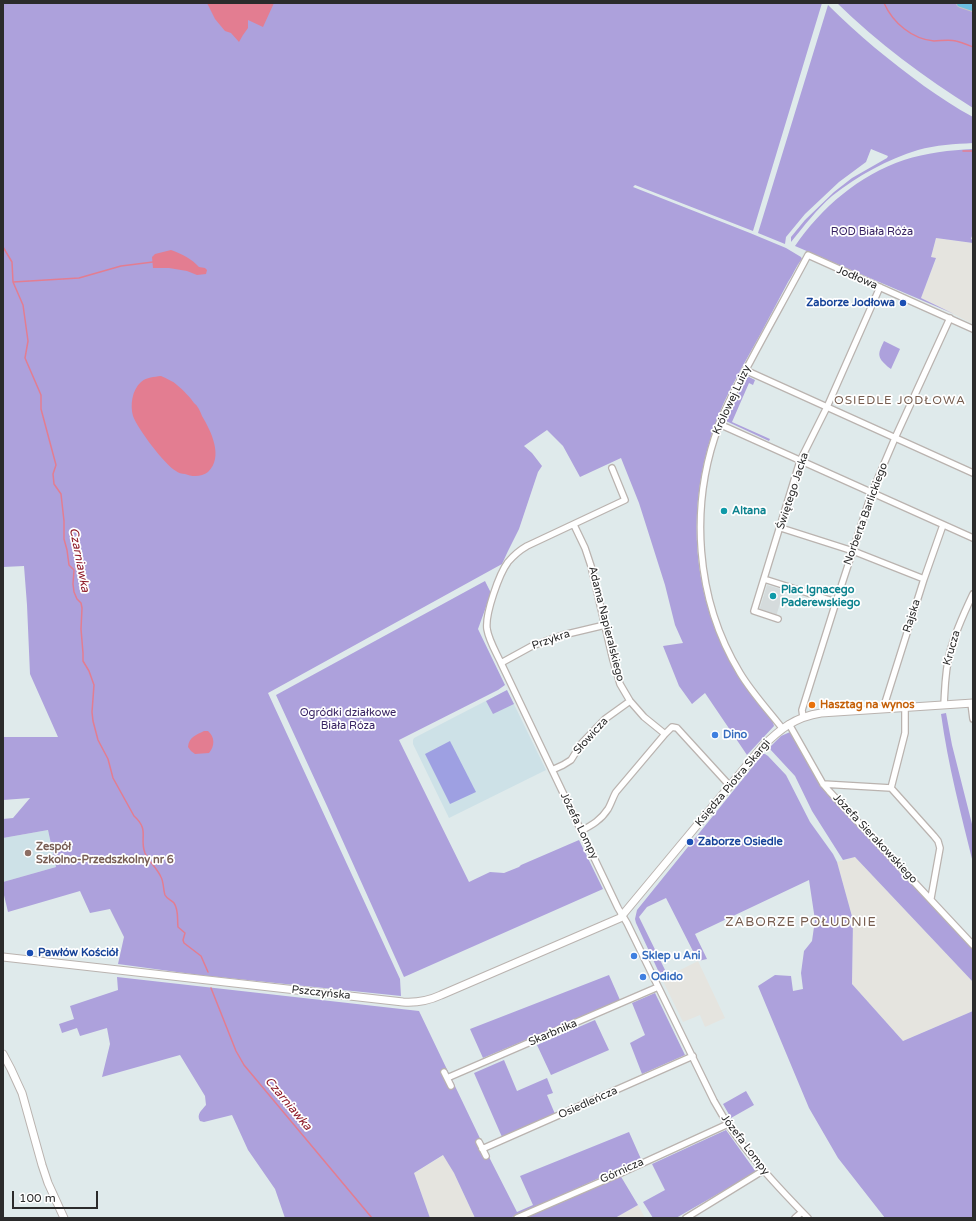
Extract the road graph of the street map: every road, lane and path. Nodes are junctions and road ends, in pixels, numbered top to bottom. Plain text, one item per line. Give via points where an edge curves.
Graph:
1 (961, 3) edge
2 (973, 6) edge
3 (808, 255) joint
4 (880, 287) junction
5 (950, 318) junction
6 (973, 329) edge
7 (745, 370) junction
8 (827, 407) junction
9 (719, 424) junction
10 (895, 438) junction
11 (800, 461) junction
12 (612, 468) dead end
13 (973, 474) edge
14 (872, 492) junction
15 (574, 525) junction
16 (943, 525) junction
17 (780, 528) junction
18 (973, 538) edge
19 (853, 551) junction
20 (764, 579) junction
21 (924, 579) junction
22 (973, 594) edge
23 (836, 602) junction
24 (778, 619) dead end
25 (605, 625) junction
26 (501, 663) junction
27 (630, 700) junction
28 (972, 703) edge
29 (944, 705) junction
30 (905, 708) junction
31 (883, 709) junction
32 (803, 717) junction
33 (973, 719) edge
34 (789, 724) junction
35 (782, 728) junction
36 (665, 734) junction
37 (552, 770) junction
38 (823, 784) junction
39 (730, 786) junction
40 (891, 788) junction
41 (581, 831) junction
42 (931, 898) junction
43 (623, 916) junction
44 (973, 945) edge
45 (3, 957) edge
46 (658, 987) junction
47 (3, 1054) edge
48 (693, 1056) junction
49 (444, 1072) dead end
50 (447, 1078) junction
51 (451, 1086) dead end
52 (728, 1124) junction
53 (479, 1142) dead end
54 (482, 1149) junction
55 (486, 1156) dead end
56 (764, 1170) junction
57 (802, 1212) junction
58 (64, 1218) edge
59 (516, 1218) edge
60 (686, 1218) edge
61 (795, 1218) edge
62 (808, 1218) edge

1 - 2 main road
3 - 4 street, Jodłowa
3 - 7 street, Królowej Luizy
4 - 5 street, Jodłowa
4 - 8 street, Świętego Jacka
5 - 6 street, Jodłowa
5 - 10 street, Norberta Barlickiego
7 - 8 street
7 - 9 street, Królowej Luizy
8 - 10 street
8 - 11 street, Świętego Jacka
9 - 11 street
9 - 35 street, Królowej Luizy via 708,456 702,490 700,547 705,580 713,612 737,667 753,693
10 - 13 street
10 - 14 street, Norberta Barlickiego
11 - 14 street
11 - 17 street, Świętego Jacka
12 - 15 street, Józefa Lompy via 625,500
14 - 16 street
14 - 19 street, Norberta Barlickiego
15 - 25 street, Adama Napieralskiego via 591,566
15 - 26 street, Józefa Lompy via 521,549 506,566 492,599 487,621 489,637
16 - 18 street
16 - 21 street, Rajska
17 - 19 street
17 - 20 street, Świętego Jacka
19 - 21 street
19 - 23 street, Norberta Barlickiego
20 - 23 street
20 - 24 street, Świętego Jacka via 754,611
21 - 31 street, Rajska
22 - 29 street, Krucza via 949,653
23 - 32 street, Norberta Barlickiego via 802,710
25 - 26 street, Przykra via 563,634 532,646
25 - 27 street, Adama Napieralskiego via 620,684
26 - 37 street, Józefa Lompy
27 - 36 street, Adama Napieralskiego via 644,717
27 - 37 street, Słowicza via 605,718 581,744 571,760
28 - 29 street, Księdza Piotra Skargi
28 - 33 street
29 - 30 street, Księdza Piotra Skargi
30 - 31 street, Księdza Piotra Skargi
30 - 40 street via 905,733
31 - 32 street, Księdza Piotra Skargi via 821,713
32 - 34 street, Księdza Piotra Skargi
34 - 35 street, Księdza Piotra Skargi
34 - 38 street, Józefa Sierakowskiego
35 - 39 street, Księdza Piotra Skargi via 762,747
36 - 39 street via 670,728 678,728
36 - 41 street via 616,792 609,808 596,823
37 - 41 street, Józefa Lompy
38 - 40 street
38 - 42 street, Józefa Sierakowskiego
39 - 43 street, Księdza Piotra Skargi
40 - 42 street via 938,841 940,848
41 - 43 street, Józefa Lompy
42 - 44 street, Józefa Sierakowskiego
43 - 45 street, Pszczyńska via 436,998 417,1003
43 - 46 street, Józefa Lompy
46 - 48 street, Józefa Lompy
46 - 50 street, Skarbnika
47 - 58 street via 22,1093 48,1183
48 - 52 street, Józefa Lompy
48 - 54 street, Osiedleńcza
49 - 50 street
50 - 51 street
52 - 56 street, Józefa Lompy
52 - 59 street, Górnicza
53 - 54 street
54 - 55 street
56 - 57 street, Józefa Lompy
56 - 60 street
57 - 61 street
57 - 62 street, Józefa Lompy

